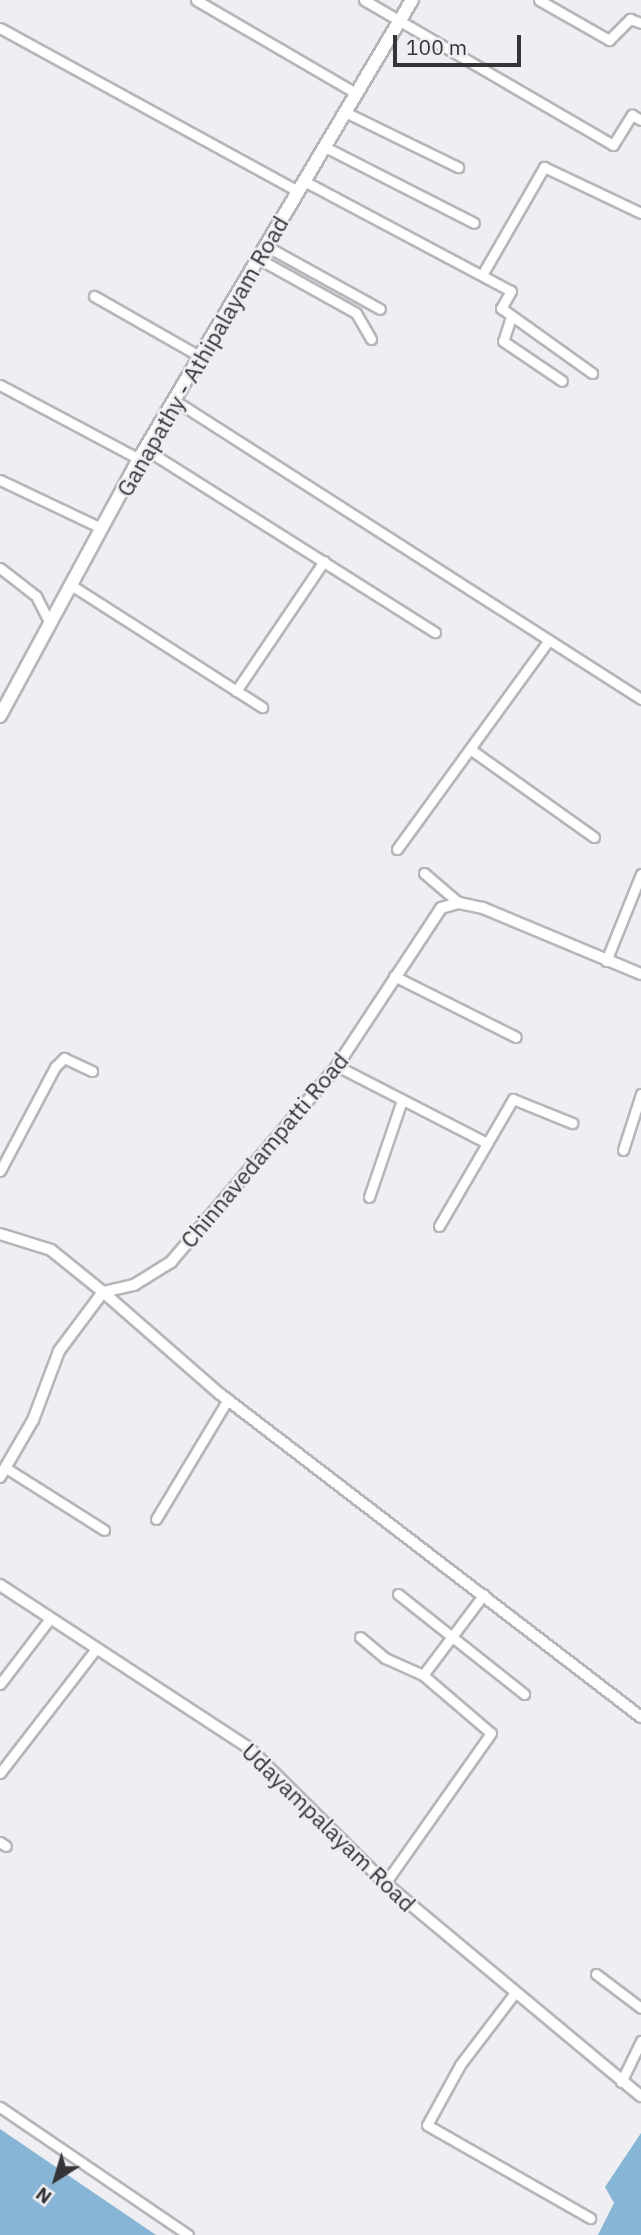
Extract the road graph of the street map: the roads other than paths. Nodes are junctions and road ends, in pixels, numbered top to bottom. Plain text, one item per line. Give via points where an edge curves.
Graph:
1 (196, 0) edge
2 (365, 0) edge
3 (412, 0) edge
4 (539, 0) edge
5 (400, 20) junction
6 (641, 23) edge
7 (0, 29) edge
8 (356, 93) junction
9 (345, 112) junction
10 (641, 120) edge
11 (325, 147) junction
12 (458, 167) dead end
13 (302, 186) junction
14 (641, 213) edge
15 (474, 223) dead end
16 (266, 246) junction
17 (259, 259) junction
18 (482, 275) junction
19 (94, 296) dead end
20 (380, 309) dead end
21 (511, 317) junction
22 (371, 339) dead end
23 (201, 357) junction
24 (592, 373) dead end
25 (562, 382) dead end
26 (0, 385) edge
27 (174, 400) junction
28 (142, 454) junction
29 (0, 480) edge
30 (102, 528) junction
31 (324, 561) junction
32 (0, 568) edge
33 (71, 585) junction
34 (50, 623) junction
35 (435, 632) dead end
36 (549, 640) junction
37 (236, 691) junction
38 (641, 699) edge
39 (262, 707) dead end
40 (0, 716) edge
41 (470, 749) junction
42 (594, 837) dead end
43 (397, 849) dead end
44 (424, 873) dead end
45 (641, 874) edge
46 (636, 900) edge
47 (459, 903) junction
48 (606, 961) junction
49 (641, 974) edge
50 (394, 976) junction
51 (516, 1037) dead end
52 (337, 1066) junction
53 (92, 1071) dead end
54 (641, 1094) edge
55 (402, 1100) junction
56 (572, 1123) dead end
57 (487, 1143) junction
58 (623, 1150) dead end
59 (0, 1171) edge
60 (369, 1197) dead end
61 (439, 1226) dead end
62 (0, 1234) edge
63 (103, 1292) junction
64 (228, 1399) junction
65 (3, 1472) edge
66 (156, 1519) dead end
67 (104, 1530) dead end
68 (1, 1589) edge
69 (398, 1594) dead end
70 (484, 1594) junction
71 (48, 1622) junction
72 (360, 1637) dead end
73 (452, 1637) junction
74 (96, 1648) junction
75 (423, 1675) junction
76 (0, 1684) edge
77 (524, 1695) dead end
78 (641, 1717) edge
79 (0, 1773) edge
80 (385, 1883) junction
81 (596, 1974) dead end
82 (514, 1994) junction
83 (641, 2008) edge
84 (641, 2041) edge
85 (621, 2082) junction
86 (641, 2096) edge
87 (0, 2107) edge
88 (590, 2218) dead end
89 (188, 2235) edge

1 - 8 street
2 - 5 street
3 - 5 main road, Ganapathy - Athipalayam Road
4 - 6 street via 609,40 630,19
5 - 8 main road, Ganapathy - Athipalayam Road
5 - 10 street via 613,145 632,115
7 - 13 street
8 - 9 main road, Ganapathy - Athipalayam Road
9 - 11 main road, Ganapathy - Athipalayam Road
9 - 12 street
11 - 13 main road, Ganapathy - Athipalayam Road
11 - 15 street
13 - 16 main road, Ganapathy - Athipalayam Road
13 - 18 street
14 - 18 street via 544,167
16 - 17 main road, Ganapathy - Athipalayam Road
16 - 20 street
17 - 22 street via 356,313
17 - 23 main road, Ganapathy - Athipalayam Road
18 - 21 street via 511,291 500,308
19 - 23 street
21 - 24 street
21 - 25 street via 503,341
23 - 27 main road, Ganapathy - Athipalayam Road
26 - 28 street
27 - 28 main road, Ganapathy - Athipalayam Road
27 - 36 street
28 - 30 main road, Ganapathy - Athipalayam Road
28 - 31 street
29 - 30 street
30 - 33 main road, Ganapathy - Athipalayam Road
31 - 35 street
31 - 37 street
32 - 34 street via 36,596
33 - 34 main road, Ganapathy - Athipalayam Road
33 - 37 street
34 - 40 main road, Ganapathy - Athipalayam Road
36 - 38 street
36 - 41 street
37 - 39 street
41 - 42 street
41 - 43 street
44 - 47 street
45 - 46 street
46 - 48 street
47 - 48 street
47 - 50 street, Chinnavedampatti Road via 441,908
48 - 49 street
50 - 51 street
50 - 52 street, Chinnavedampatti Road
52 - 55 street
52 - 63 street, Chinnavedampatti Road via 171,1262 134,1285
53 - 59 street via 64,1058 55,1066
54 - 58 street
55 - 57 street
55 - 60 street
56 - 57 street via 517,1096
57 - 61 street
62 - 63 street via 51,1250
63 - 64 street
63 - 65 street via 59,1351
64 - 66 street
64 - 70 street
65 - 67 street
68 - 71 street, Udayampalayam Road
69 - 73 street
70 - 73 street
70 - 78 street
71 - 74 street, Udayampalayam Road
71 - 76 street
72 - 75 street via 385,1658
73 - 75 street
73 - 77 street
74 - 79 street
74 - 80 street, Udayampalayam Road via 114,1654 248,1747
75 - 80 street via 491,1734
80 - 82 street, Udayampalayam Road
81 - 83 street
82 - 85 street, Udayampalayam Road
82 - 88 street via 460,2065 427,2125
84 - 85 street
85 - 86 street, Udayampalayam Road
87 - 89 street

